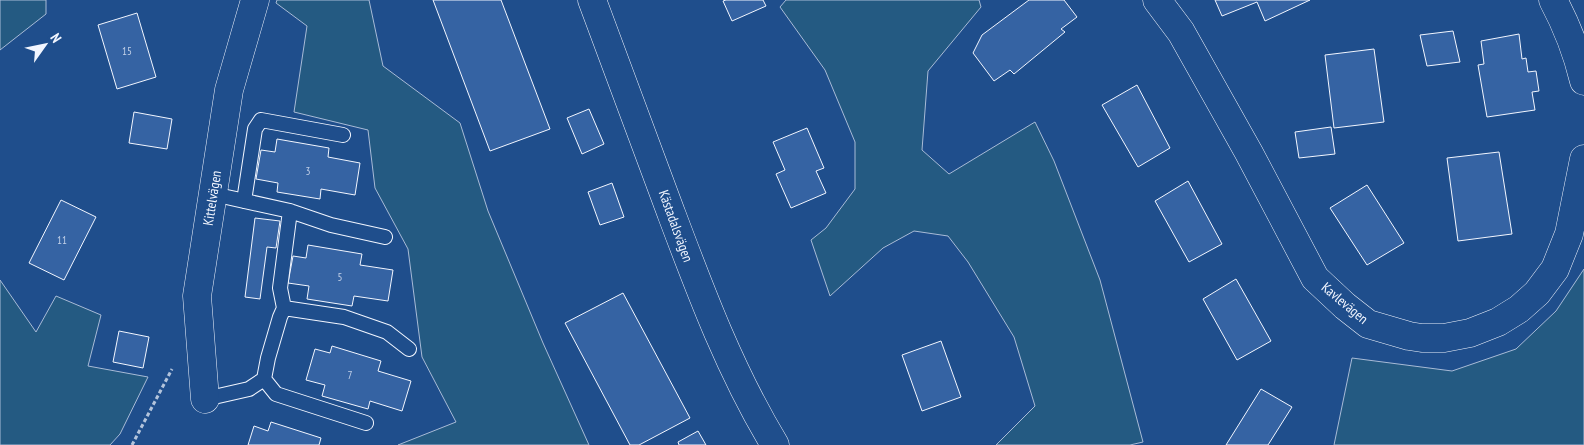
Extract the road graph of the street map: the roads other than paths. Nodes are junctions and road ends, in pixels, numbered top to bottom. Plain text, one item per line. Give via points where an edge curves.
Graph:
1 (255, 0) edge
2 (592, 0) edge
3 (1157, 0) edge
4 (1553, 0) edge
5 (1584, 81) edge
6 (343, 135) dead end
7 (1584, 159) edge
8 (213, 194) junction
9 (244, 201) junction
10 (290, 211) junction
11 (385, 237) dead end
12 (284, 308) junction
13 (409, 349) dead end
14 (264, 379) junction
15 (205, 399) joint
16 (366, 423) dead end
17 (775, 445) edge

1 - 8 street, Kittelvägen via 229,90
2 - 17 street, Kästadalsvägen via 701,294
3 - 7 street, Kavlevägen via 1181,32 1315,278 1368,324 1408,336 1444,338 1470,333 1498,322 1518,309 1537,293 1555,269 1569,234
4 - 5 street via 1567,26
6 - 9 lane via 261,120 255,129
8 - 9 lane
8 - 15 street, Kittelvägen via 196,296
9 - 10 lane
10 - 11 lane via 331,225
10 - 12 lane via 280,288
12 - 13 lane via 353,320 387,332
12 - 14 lane
14 - 15 lane via 250,389
14 - 16 lane via 276,394

